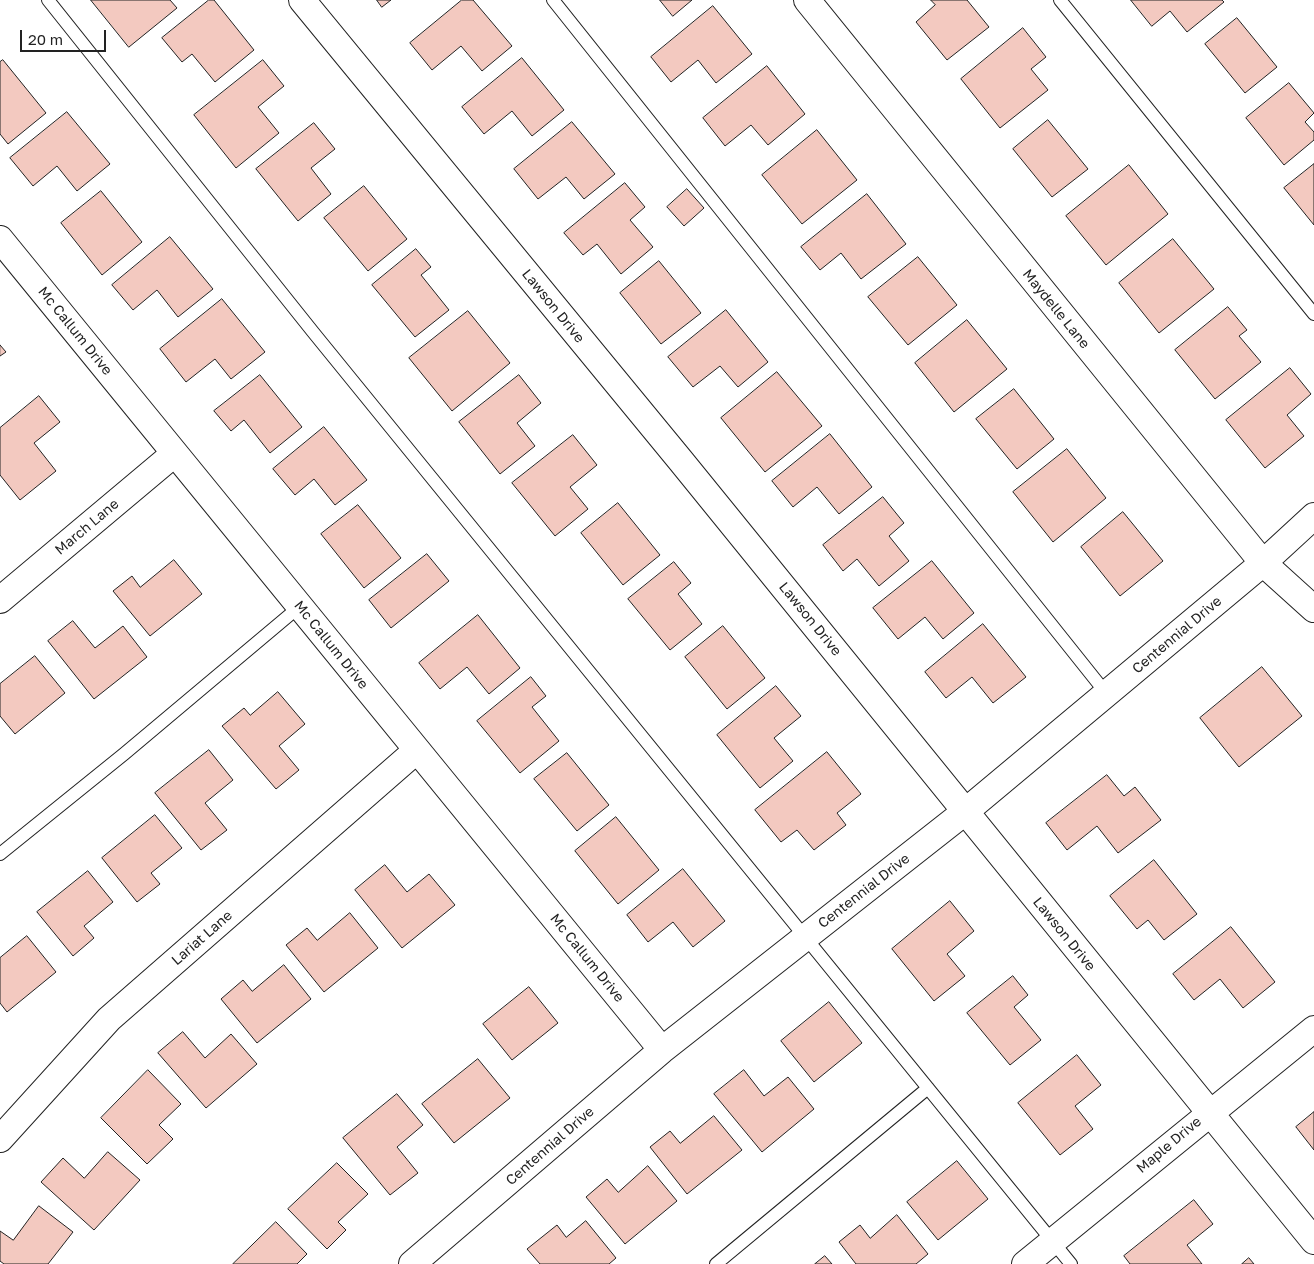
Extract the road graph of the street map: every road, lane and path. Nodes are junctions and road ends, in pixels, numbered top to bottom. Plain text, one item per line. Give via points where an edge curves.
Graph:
1 (48, 0) edge
2 (302, 0) edge
3 (553, 0) edge
4 (807, 0) edge
5 (1060, 0) edge
6 (0, 239) edge
7 (1314, 314) edge
8 (174, 454) junction
9 (1314, 516) edge
10 (1263, 564) junction
11 (0, 600) edge
12 (299, 606) junction
13 (1314, 609) edge
14 (1106, 693) junction
15 (417, 750) junction
16 (966, 811) junction
17 (0, 854) edge
18 (806, 936) junction
19 (1314, 1029) edge
20 (662, 1050) junction
21 (928, 1088) junction
22 (1208, 1112) junction
23 (0, 1139) edge
24 (1052, 1241) junction
25 (1314, 1241) edge
26 (412, 1264) edge
27 (716, 1264) edge
28 (1025, 1264) edge
29 (1071, 1264) edge

1 - 18 lane via 313,332
2 - 16 street, Lawson Drive
3 - 14 lane
4 - 10 street, Maydelle Lane
5 - 7 lane
6 - 8 street, Mc Callum Drive
8 - 11 street, March Lane
8 - 12 street, Mc Callum Drive
9 - 10 street, Centennial Drive
10 - 13 street, Maydelle Lane
10 - 14 street, Centennial Drive
12 - 15 street, Mc Callum Drive
12 - 17 lane
14 - 16 street, Centennial Drive
15 - 20 street, Mc Callum Drive
15 - 23 street, Lariat Lane via 109,1019
16 - 18 street, Centennial Drive
16 - 22 street, Lawson Drive
18 - 20 street, Centennial Drive
18 - 21 lane
19 - 22 street, Maple Drive
20 - 26 street, Centennial Drive
21 - 24 lane
21 - 27 lane
22 - 24 street, Maple Drive
22 - 25 street, Lawson Drive
24 - 28 street, Maple Drive
24 - 29 lane

